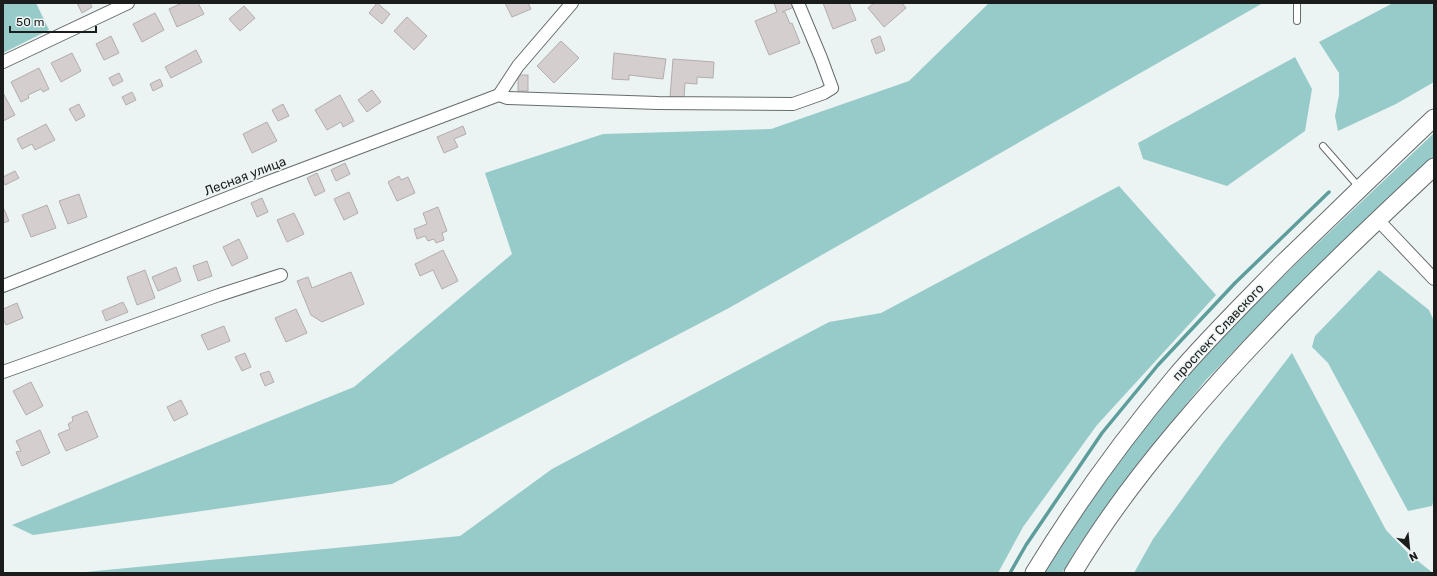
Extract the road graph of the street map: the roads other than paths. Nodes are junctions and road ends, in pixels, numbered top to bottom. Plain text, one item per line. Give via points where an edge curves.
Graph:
1 (128, 3) edge
2 (572, 3) edge
3 (798, 3) edge
4 (1297, 3) edge
5 (1297, 21) dead end
6 (3, 62) edge
7 (499, 96) junction
8 (1434, 118) edge
9 (1323, 146) dead end
10 (1434, 167) edge
11 (1360, 188) junction
12 (1378, 220) junction
13 (281, 274) dead end
14 (1434, 279) edge
15 (3, 286) edge
16 (3, 372) edge
17 (1034, 573) edge
18 (1073, 573) edge

1 - 6 street
2 - 7 street via 518,66
3 - 7 street via 832,88 793,104 658,103
4 - 5 lane
7 - 15 street, Лесная улица via 268,182
8 - 11 main road, проспект Славского
9 - 11 lane
10 - 12 main road
11 - 17 main road, проспект Славского via 1250,297 1176,376 1118,448
12 - 14 street
12 - 18 main road via 1212,387 1144,469
13 - 16 street

